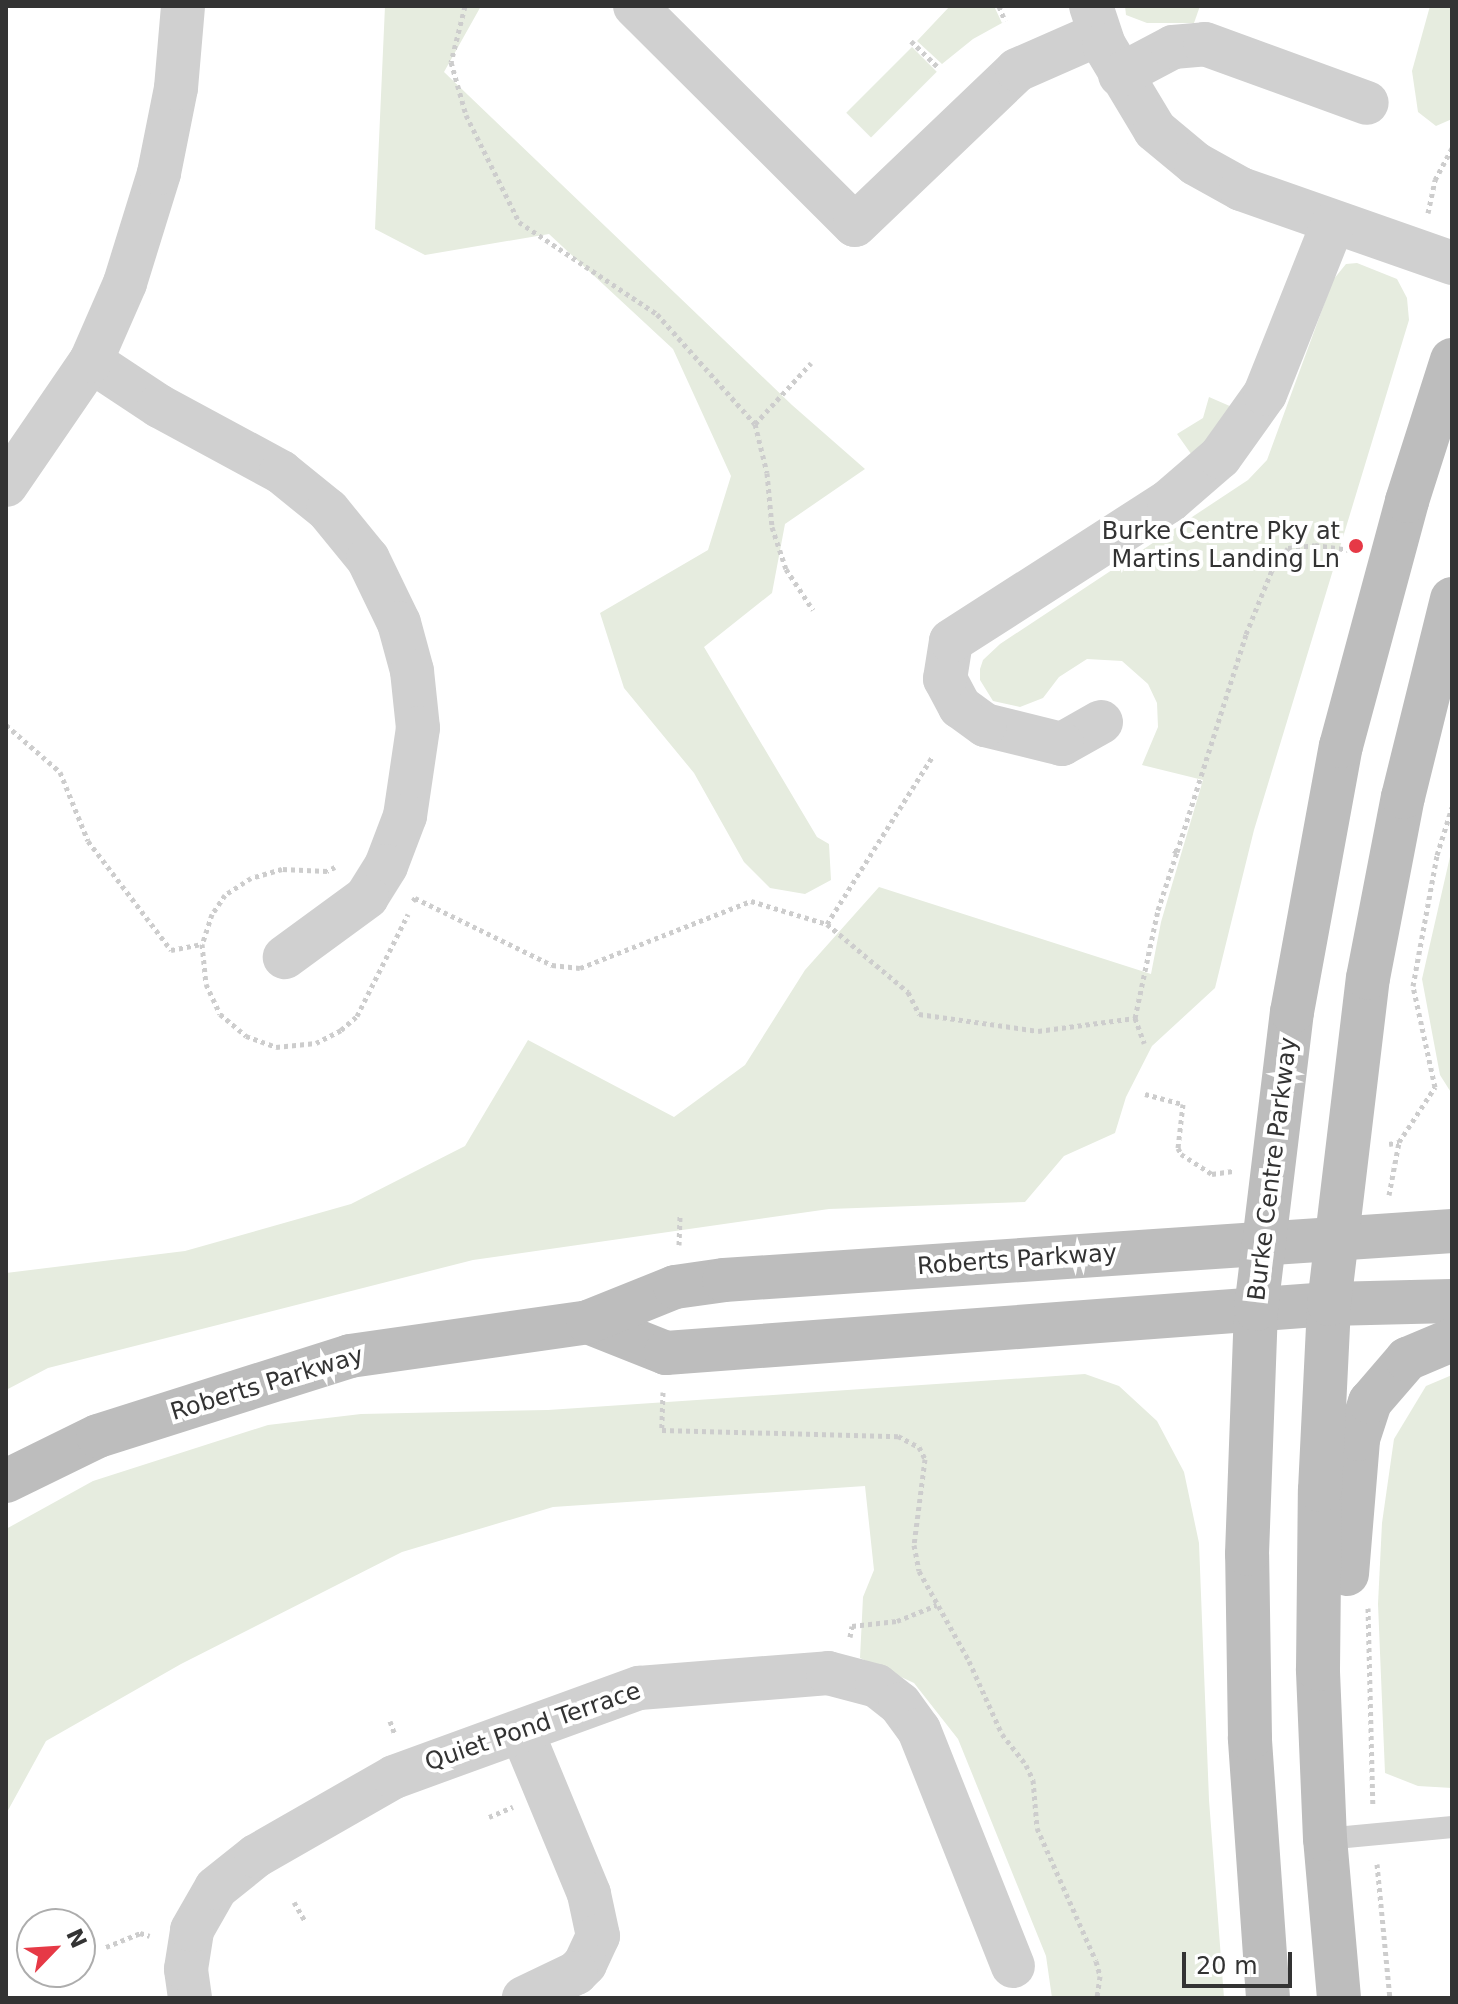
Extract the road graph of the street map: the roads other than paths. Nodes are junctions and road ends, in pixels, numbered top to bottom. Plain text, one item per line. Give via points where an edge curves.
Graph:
1 (183, 6) edge
2 (654, 12) edge
3 (1095, 20) edge
4 (1120, 75) junction
5 (1367, 103) dead end
6 (1333, 223) junction
7 (1452, 263) edge
8 (1452, 360) edge
9 (91, 361) junction
10 (6, 485) edge
11 (1452, 599) edge
12 (1101, 722) dead end
13 (285, 957) dead end
14 (1452, 1231) edge
15 (1335, 1239) junction
16 (1264, 1246) junction
17 (1452, 1301) edge
18 (1329, 1304) junction
19 (1256, 1309) junction
20 (588, 1322) junction
21 (1452, 1340) edge
22 (6, 1481) edge
23 (522, 1732) junction
24 (1452, 1827) edge
25 (1325, 1839) junction
26 (1013, 1966) dead end
27 (190, 1998) edge
28 (524, 1998) edge
29 (1268, 1998) edge
30 (1339, 1998) edge

1 - 9 street via 176,88 159,173 125,283
2 - 3 street via 855,225 1017,70
3 - 4 street
4 - 5 street via 1173,47 1205,44
4 - 6 street via 1155,130 1196,164 1241,189
6 - 7 street
6 - 12 street via 1265,394 1220,457 1169,501 951,641 945,679 960,707 985,725 1062,744
8 - 16 main road, Burke Centre Parkway via 1407,501 1341,746 1292,1012
9 - 10 street
9 - 13 street via 159,406 281,472 328,510 368,559 399,623 412,671 418,728 405,816 386,866 367,897
11 - 15 main road via 1403,797 1368,978
14 - 15 main road, Roberts Parkway
15 - 16 main road, Roberts Parkway
15 - 18 main road
16 - 19 main road, Burke Centre Parkway
16 - 20 main road, Roberts Parkway via 724,1280 675,1287
17 - 18 main road, Roberts Parkway
18 - 19 main road, Roberts Parkway
18 - 25 main road via 1319,1535
19 - 20 main road, Roberts Parkway via 666,1353
19 - 29 main road, Burke Centre Parkway via 1247,1554 1250,1738
20 - 22 main road, Roberts Parkway via 350,1356 98,1436
21 - 25 main road via 1407,1359 1370,1402 1358,1439 1341,1722
23 - 26 street, Quiet Pond Terrace via 639,1688 828,1673 877,1686 900,1704 919,1730
23 - 27 street, Quiet Pond Terrace via 409,1769 234,1870 203,1907 192,1930 186,1969
23 - 28 street via 589,1894 598,1936 576,1973
24 - 25 lane
25 - 30 main road

